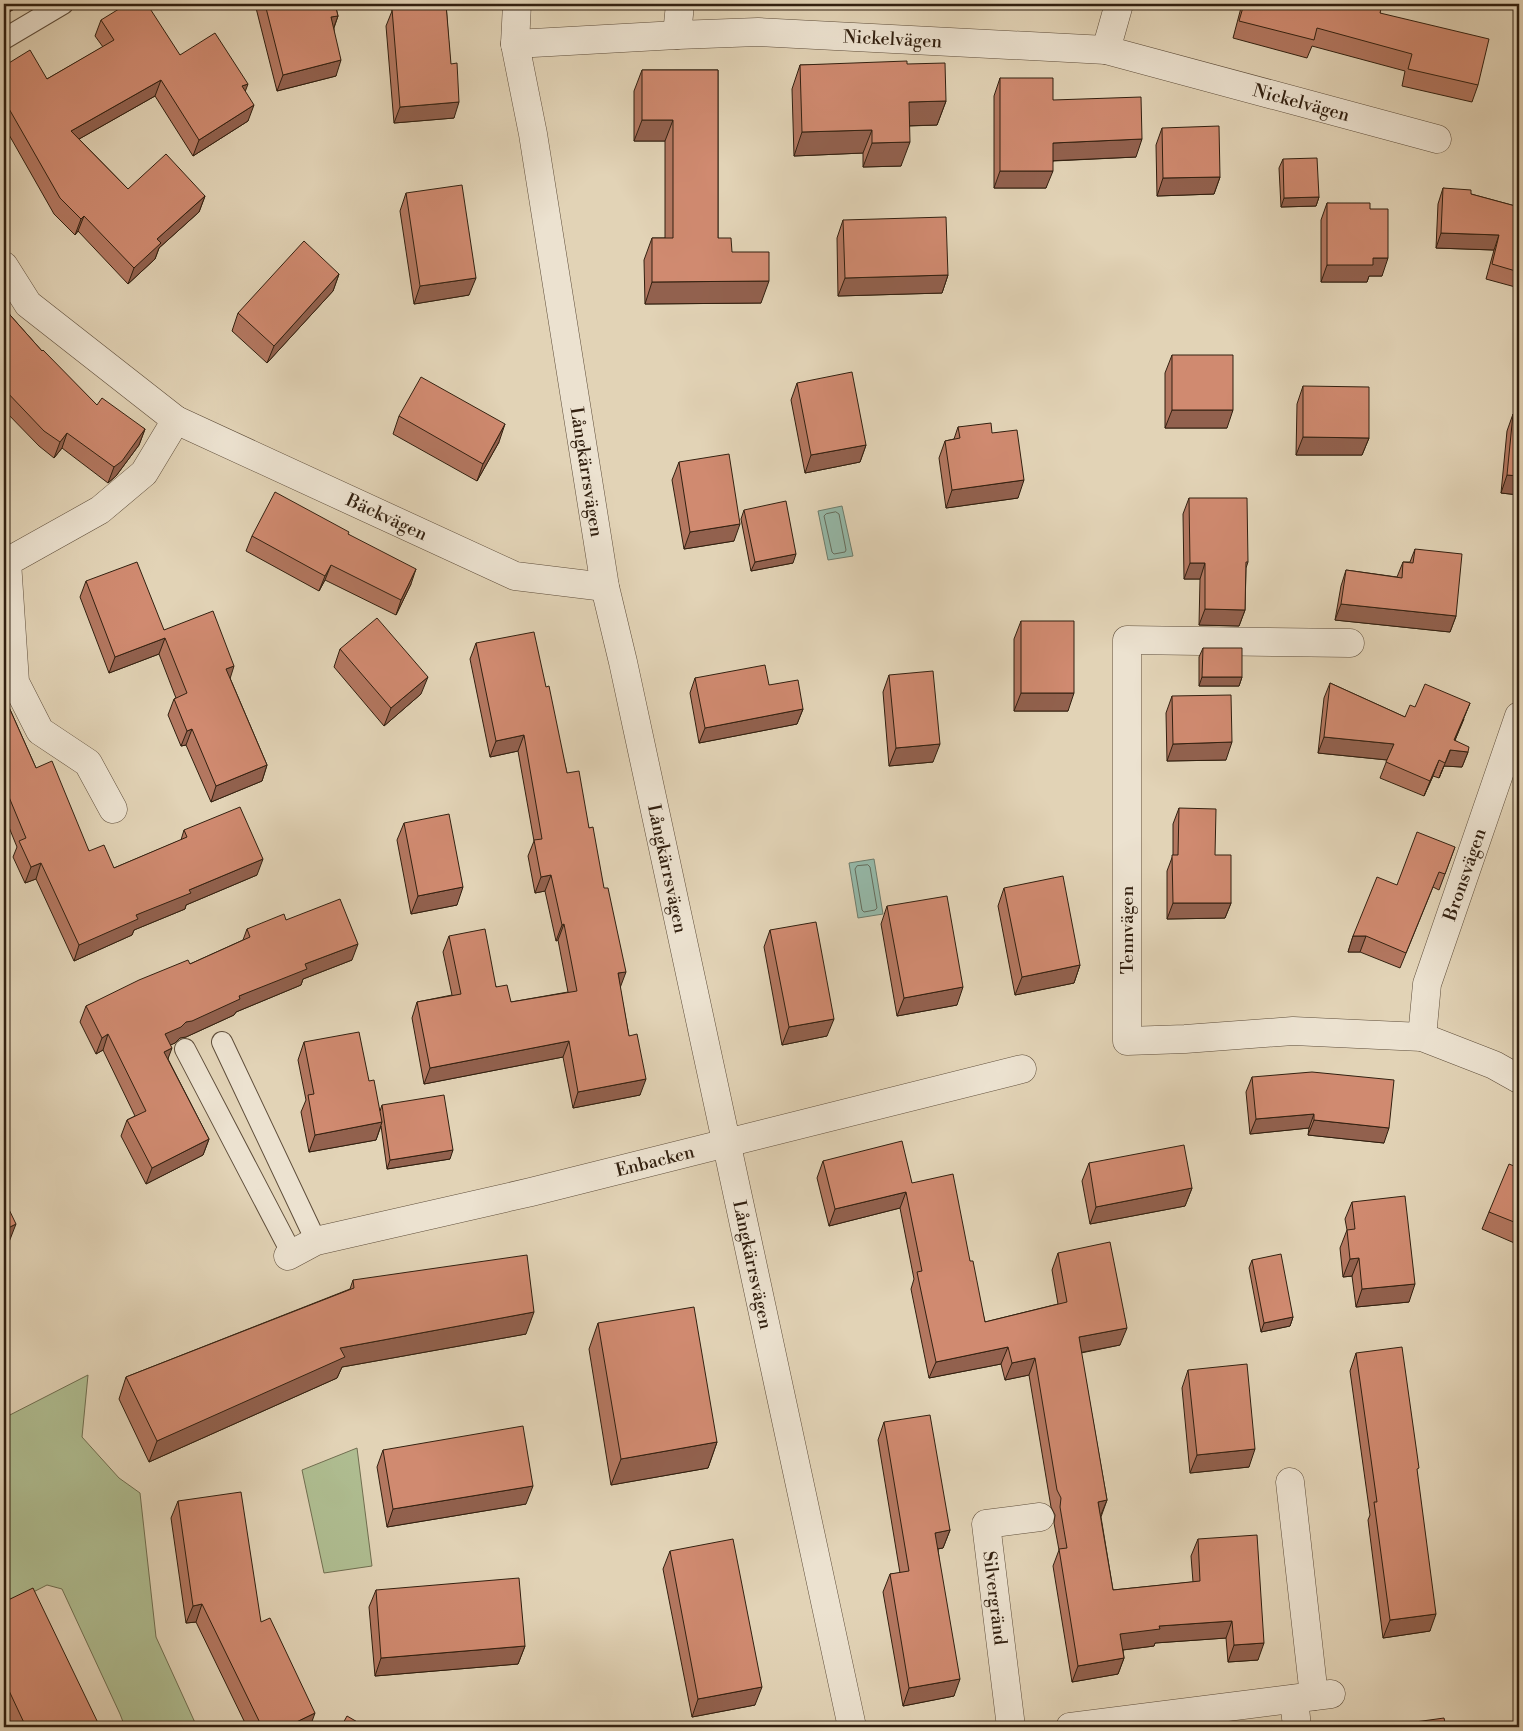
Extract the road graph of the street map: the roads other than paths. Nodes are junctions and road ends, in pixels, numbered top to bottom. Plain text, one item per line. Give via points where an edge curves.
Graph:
1 (63, 4) edge
2 (517, 4) edge
3 (680, 4) edge
4 (1119, 4) edge
5 (677, 35) junction
6 (4, 39) edge
7 (515, 44) junction
8 (1106, 50) junction
9 (1437, 139) dead end
10 (4, 266) edge
11 (176, 420) junction
12 (5, 560) edge
13 (604, 588) junction
14 (1350, 643) dead end
15 (1519, 716) edge
16 (113, 809) dead end
17 (1422, 1037) junction
18 (222, 1042) dead end
19 (185, 1049) dead end
20 (1022, 1070) dead end
21 (1519, 1079) edge
22 (726, 1143) junction
23 (316, 1241) junction
24 (290, 1255) joint
25 (1290, 1482) dead end
26 (1040, 1517) dead end
27 (1313, 1696) junction
28 (852, 1727) edge
29 (1011, 1727) edge
30 (1070, 1727) edge
31 (1297, 1727) edge

1 - 6 lane
2 - 7 street, Långkärrsvägen
3 - 5 street
4 - 8 street
5 - 7 street, Nickelvägen
5 - 8 street, Nickelvägen via 758,32
7 - 13 street, Långkärrsvägen via 534,144
8 - 9 street, Nickelvägen
10 - 11 street, Bäckvägen via 28,304
11 - 12 street via 144,473 100,510
11 - 13 street, Bäckvägen via 515,576
12 - 16 street via 15,682 40,731 88,763
13 - 22 street, Långkärrsvägen via 623,662
14 - 17 street, Tennvägen via 1127,640 1127,1041 1293,1031
15 - 17 street, Bronsvägen via 1427,984
17 - 21 street, Tennvägen via 1494,1065
18 - 23 lane
19 - 24 lane
20 - 22 street, Enbacken
22 - 23 street, Enbacken
22 - 28 street, Långkärrsvägen
23 - 24 street, Enbacken
25 - 27 street
26 - 29 street, Silvergränd via 986,1524
27 - 30 street
27 - 31 street

